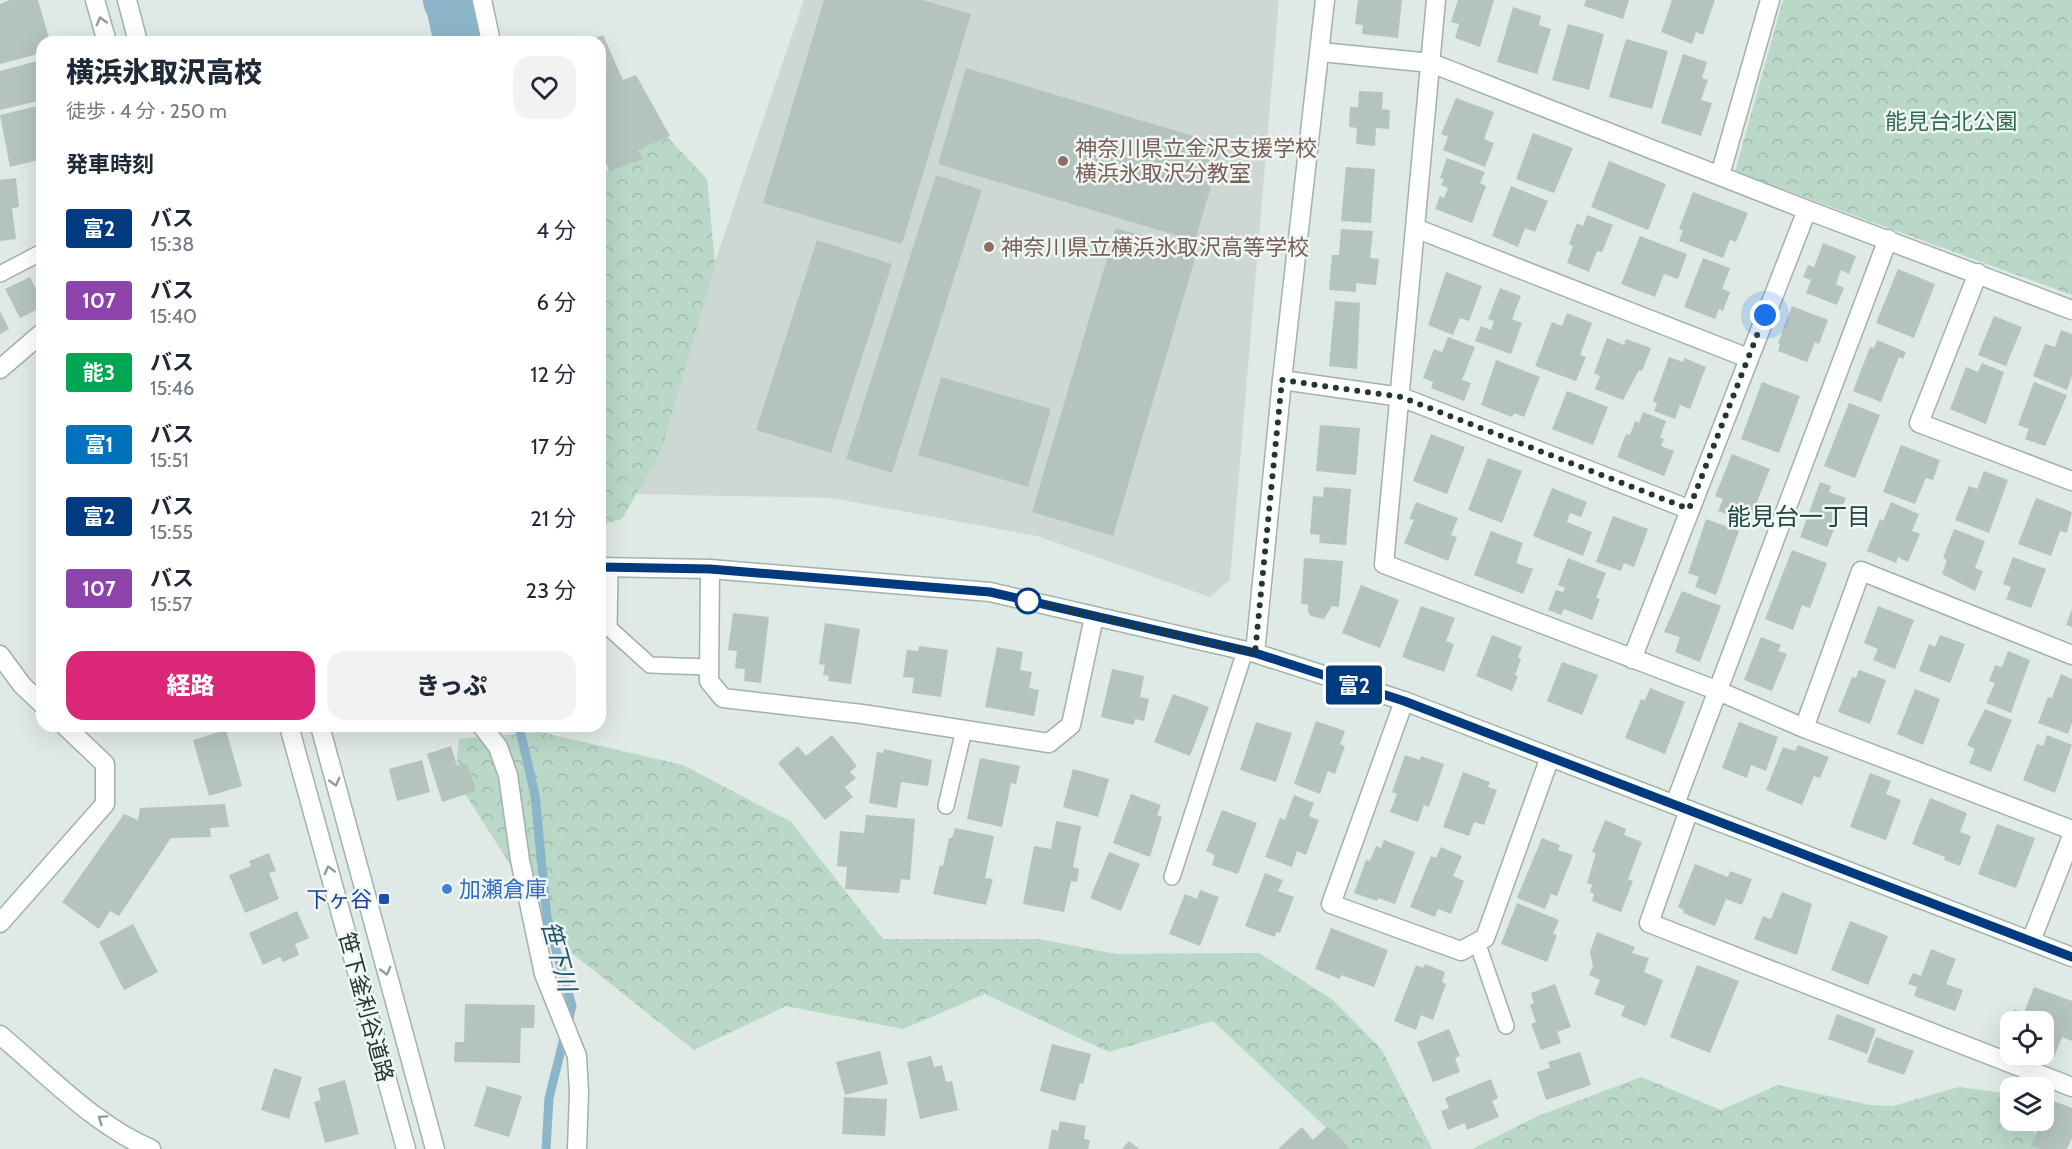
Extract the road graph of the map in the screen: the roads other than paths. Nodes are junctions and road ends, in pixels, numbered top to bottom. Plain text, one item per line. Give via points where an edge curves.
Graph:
1 (95, 0) edge
2 (127, 0) edge
3 (482, 0) edge
4 (1325, 0) edge
5 (1436, 0) edge
6 (1770, 0) edge
7 (104, 36) edge
8 (136, 36) edge
9 (490, 36) edge
10 (1321, 52) junction
11 (1431, 63) junction
12 (1720, 176) junction
13 (1807, 210) junction
14 (1415, 228) junction
15 (1888, 239) junction
16 (36, 255) edge
17 (1978, 273) junction
18 (0, 274) edge
19 (2072, 310) edge
20 (36, 338) edge
21 (1748, 357) junction
22 (0, 369) edge
23 (1282, 380) junction
24 (1401, 397) junction
25 (2072, 481) edge
26 (1689, 509) junction
27 (606, 568) edge
28 (710, 569) junction
29 (606, 583) edge
30 (1094, 617) junction
31 (1250, 652) junction
32 (0, 655) edge
33 (2072, 655) edge
34 (1632, 659) junction
35 (709, 667) junction
36 (1716, 690) junction
37 (36, 698) edge
38 (1404, 701) junction
39 (1804, 728) junction
40 (964, 730) junction
41 (71, 732) edge
42 (291, 732) edge
43 (322, 732) edge
44 (487, 732) edge
45 (1550, 757) junction
46 (946, 806) dead end
47 (1682, 807) junction
48 (2072, 830) edge
49 (2072, 836) edge
50 (1172, 877) dead end
51 (0, 923) edge
52 (2031, 941) junction
53 (1477, 942) junction
54 (2072, 957) edge
55 (1506, 1026) dead end
56 (0, 1035) edge
57 (2072, 1087) edge
58 (151, 1149) edge
59 (406, 1149) edge
60 (435, 1149) edge
61 (577, 1149) edge

7 -> 1 street
2 - 8 street
3 - 9 street
4 - 10 street
5 - 11 street
6 - 12 street
10 - 11 street
10 - 23 street
11 - 12 street
11 - 14 street
12 - 13 street
13 - 15 street
13 - 21 street
14 - 21 street
14 - 24 street
15 - 17 street
15 - 36 street
16 - 18 lane
17 - 19 street
17 - 25 street via 1919,423
20 - 22 street
21 - 26 street
23 - 24 street
23 - 31 street
24 - 26 street
24 - 34 street via 1384,564
26 - 34 street
27 - 28 street
28 - 30 street via 990,592
28 - 35 street
29 - 35 lane via 609,628 650,665
30 - 31 street
30 - 40 street via 1071,725 1049,743
31 - 38 street
31 - 50 lane
32 - 37 street
33 - 39 street via 1861,571
34 - 36 street
35 - 40 street via 709,681 723,698
36 - 39 street
36 - 47 street
38 - 45 street
38 - 53 street via 1331,904 1461,951
39 - 48 street
40 - 46 lane
41 - 51 street via 105,764 105,804
59 -> 42 street, 笹下釜利谷道路
43 -> 60 street, 笹下釜利谷道路
44 - 61 street via 498,747 508,775 532,923 550,993 577,1056
45 - 47 street
45 - 53 street via 1485,938
47 - 52 street
47 - 57 street via 1649,923
49 - 52 street
52 - 54 street
53 - 55 lane
58 -> 56 street via 94,1113

